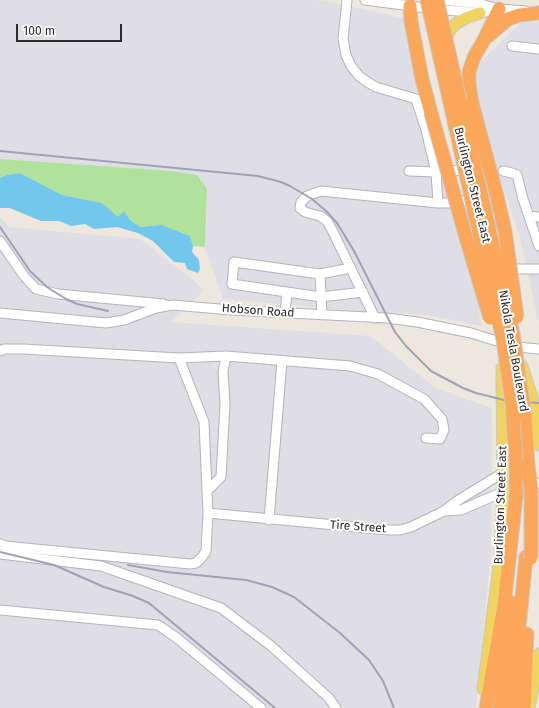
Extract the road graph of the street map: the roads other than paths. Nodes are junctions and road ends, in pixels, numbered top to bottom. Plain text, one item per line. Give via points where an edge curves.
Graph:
1 (347, 0) edge
2 (365, 0) edge
3 (443, 0) edge
4 (424, 3) edge
5 (499, 10) junction
6 (539, 12) edge
7 (480, 14) junction
8 (485, 38) junction
9 (512, 46) dead end
10 (539, 49) edge
11 (446, 59) junction
12 (455, 115) junction
13 (468, 168) junction
14 (409, 170) dead end
15 (503, 171) dead end
16 (436, 172) junction
17 (476, 198) junction
18 (438, 203) junction
19 (529, 216) junction
20 (539, 217) edge
21 (0, 241) edge
22 (539, 246) edge
23 (351, 268) junction
24 (539, 269) edge
25 (493, 270) junction
26 (320, 274) junction
27 (287, 292) junction
28 (363, 292) junction
29 (321, 297) junction
30 (501, 301) junction
31 (173, 304) junction
32 (0, 313) edge
33 (285, 313) junction
34 (322, 315) junction
35 (375, 318) junction
36 (502, 343) junction
37 (516, 348) junction
38 (539, 349) edge
39 (0, 350) edge
40 (226, 356) junction
41 (179, 358) junction
42 (282, 361) junction
43 (525, 417) junction
44 (513, 431) junction
45 (426, 438) dead end
46 (539, 445) edge
47 (503, 474) junction
48 (539, 480) edge
49 (539, 483) edge
50 (207, 491) junction
51 (509, 494) junction
52 (444, 511) junction
53 (208, 513) junction
54 (269, 520) junction
55 (0, 544) edge
56 (0, 554) edge
57 (520, 557) junction
58 (0, 610) edge
59 (539, 654) edge
60 (261, 708) edge
61 (336, 708) edge
62 (481, 708) edge
63 (486, 708) edge
64 (500, 708) edge
65 (510, 708) edge
66 (524, 708) edge
67 (529, 708) edge

1 - 16 street via 343,39 351,66 359,76 376,87 416,99
2 - 4 street
3 - 5 street via 481,4
4 - 7 street
4 - 11 main road, Burlington Street East
4 - 12 main road, Burlington Street East via 444,89
4 - 43 highway, Nikola Tesla Boulevard, bridge via 512,334
4 - 44 highway, Nikola Tesla Boulevard, bridge via 503,339 512,402
4 - 44 highway, bridge via 422,79 506,376
5 - 6 street
5 - 7 street
5 - 8 highway
6 - 8 highway via 508,19
7 - 11 main road via 466,18 452,28 446,39
8 - 43 highway, bridge via 474,57 469,72 469,84 505,232 519,334
9 - 10 street
11 - 12 main road, Burlington Street East
12 - 13 main road, Burlington Street East
13 - 16 street
13 - 17 main road, Burlington Street East
14 - 16 street
15 - 19 street via 517,175
16 - 18 street
17 - 18 street via 451,204
17 - 25 main road, Burlington Street East
18 - 23 street via 321,191 307,196 301,202 300,208 327,221
19 - 20 street
19 - 22 street
21 - 31 street via 24,276 36,288 58,294
23 - 26 street
23 - 28 street
24 - 25 street
25 - 30 main road, Burlington Street East
26 - 27 street via 234,262 232,284
26 - 29 street
27 - 29 street
27 - 33 street
28 - 29 street
28 - 35 street
29 - 34 street
30 - 36 main road, Burlington Street East
30 - 37 main road, Burlington Street East
31 - 32 street, Hobson Road via 124,320 106,323
31 - 33 street, Hobson Road
33 - 34 street, Hobson Road
34 - 35 street, Hobson Road
35 - 36 street, Hobson Road via 418,322
36 - 37 street, Hobson Road
36 - 47 main road, Burlington Street East
37 - 38 street, Hobson Road
37 - 46 main road, Burlington Street East via 532,397
39 - 41 street
40 - 41 street
40 - 42 street
40 - 50 street via 223,372 225,409 221,477
41 - 50 street via 204,422
42 - 45 street via 350,366 378,374 424,399 442,419 444,430 440,439
42 - 54 street
43 - 57 highway, Nikola Tesla Boulevard, bridge via 531,489
44 - 51 highway, Nikola Tesla Boulevard, bridge via 516,463
47 - 48 street, Tire Street via 524,474
47 - 51 main road, Burlington Street East
47 - 52 street, Tire Street
49 - 51 street, Tire Street via 522,485
50 - 53 street
51 - 52 street, Tire Street via 461,510
51 - 57 highway, Nikola Tesla Boulevard
51 - 62 main road, Burlington Street East
52 - 54 street, Tire Street via 400,530
53 - 54 street, Tire Street
53 - 55 street via 206,551 196,563 190,564
56 - 61 street via 101,566 221,608 270,646 329,698
57 - 63 highway via 504,606
57 - 64 highway
57 - 65 highway
57 - 66 highway
58 - 60 street via 158,625
59 - 67 main road

